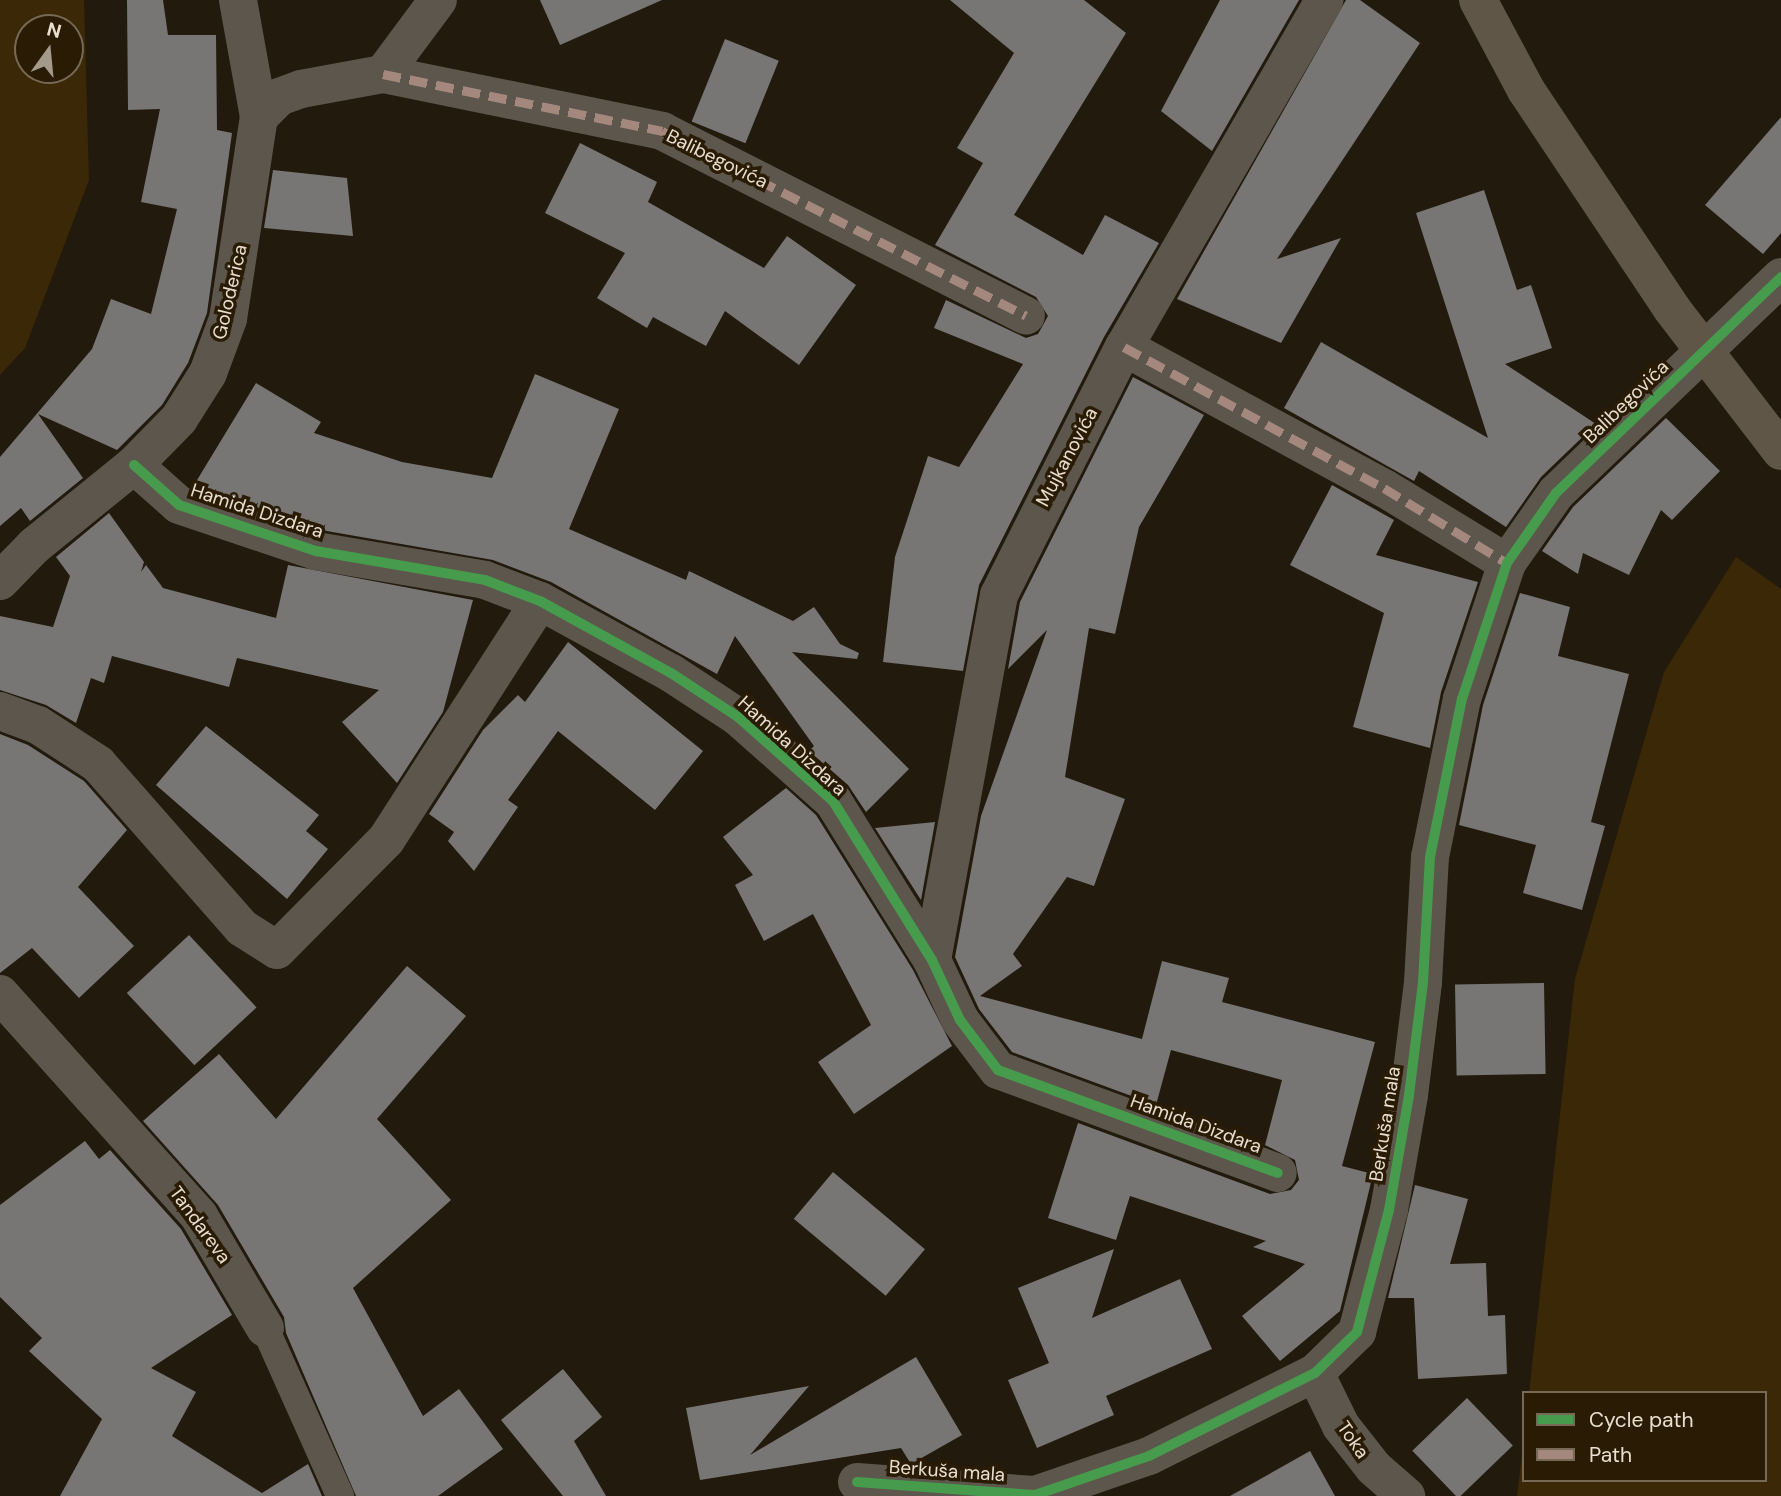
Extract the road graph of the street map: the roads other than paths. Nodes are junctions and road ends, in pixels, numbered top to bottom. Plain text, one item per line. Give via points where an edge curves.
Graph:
1 (238, 0) edge
2 (438, 0) edge
3 (1324, 0) edge
4 (1478, 0) edge
5 (383, 74) junction
6 (259, 117) junction
7 (1781, 277) edge
8 (1026, 316) dead end
9 (1124, 347) junction
10 (1781, 450) edge
11 (134, 465) junction
12 (1507, 563) junction
13 (0, 581) edge
14 (540, 601) junction
15 (0, 711) edge
16 (932, 960) junction
17 (0, 993) edge
18 (1279, 1173) dead end
19 (265, 1328) joint
20 (1315, 1373) junction
21 (857, 1482) dead end
22 (340, 1496) edge
23 (1035, 1496) edge
24 (1406, 1496) edge

1 - 6 street, Goloderica
2 - 5 street
3 - 9 street, Mujkanovića
4 - 10 main road via 1527,90 1672,309
5 - 6 street via 301,89 279,97
5 - 8 street, Balibegovića via 663,131
6 - 11 street, Goloderica via 228,319 208,373 179,419
7 - 12 street, Balibegovića via 1556,494
9 - 12 street via 1384,488
9 - 16 street, Mujkanovića via 999,595
11 - 13 street, Goloderica via 34,546
11 - 14 street, Hamida Dizdara via 179,505 240,528 316,551 485,580
12 - 20 street, Berkuša mala via 1462,699 1430,857 1422,995 1389,1210 1357,1332
14 - 15 street via 386,840 277,950 242,928 98,764 38,725
14 - 16 street, Hamida Dizdara via 671,673 738,717 833,801
16 - 18 street, Hamida Dizdara via 960,1020 998,1070
17 - 19 street, Tandareva via 199,1216
19 - 22 lane, Tandareva
20 - 23 street, Berkuša mala via 1149,1456
20 - 24 street, Toka via 1342,1426 1374,1468
21 - 23 street, Berkuša mala

